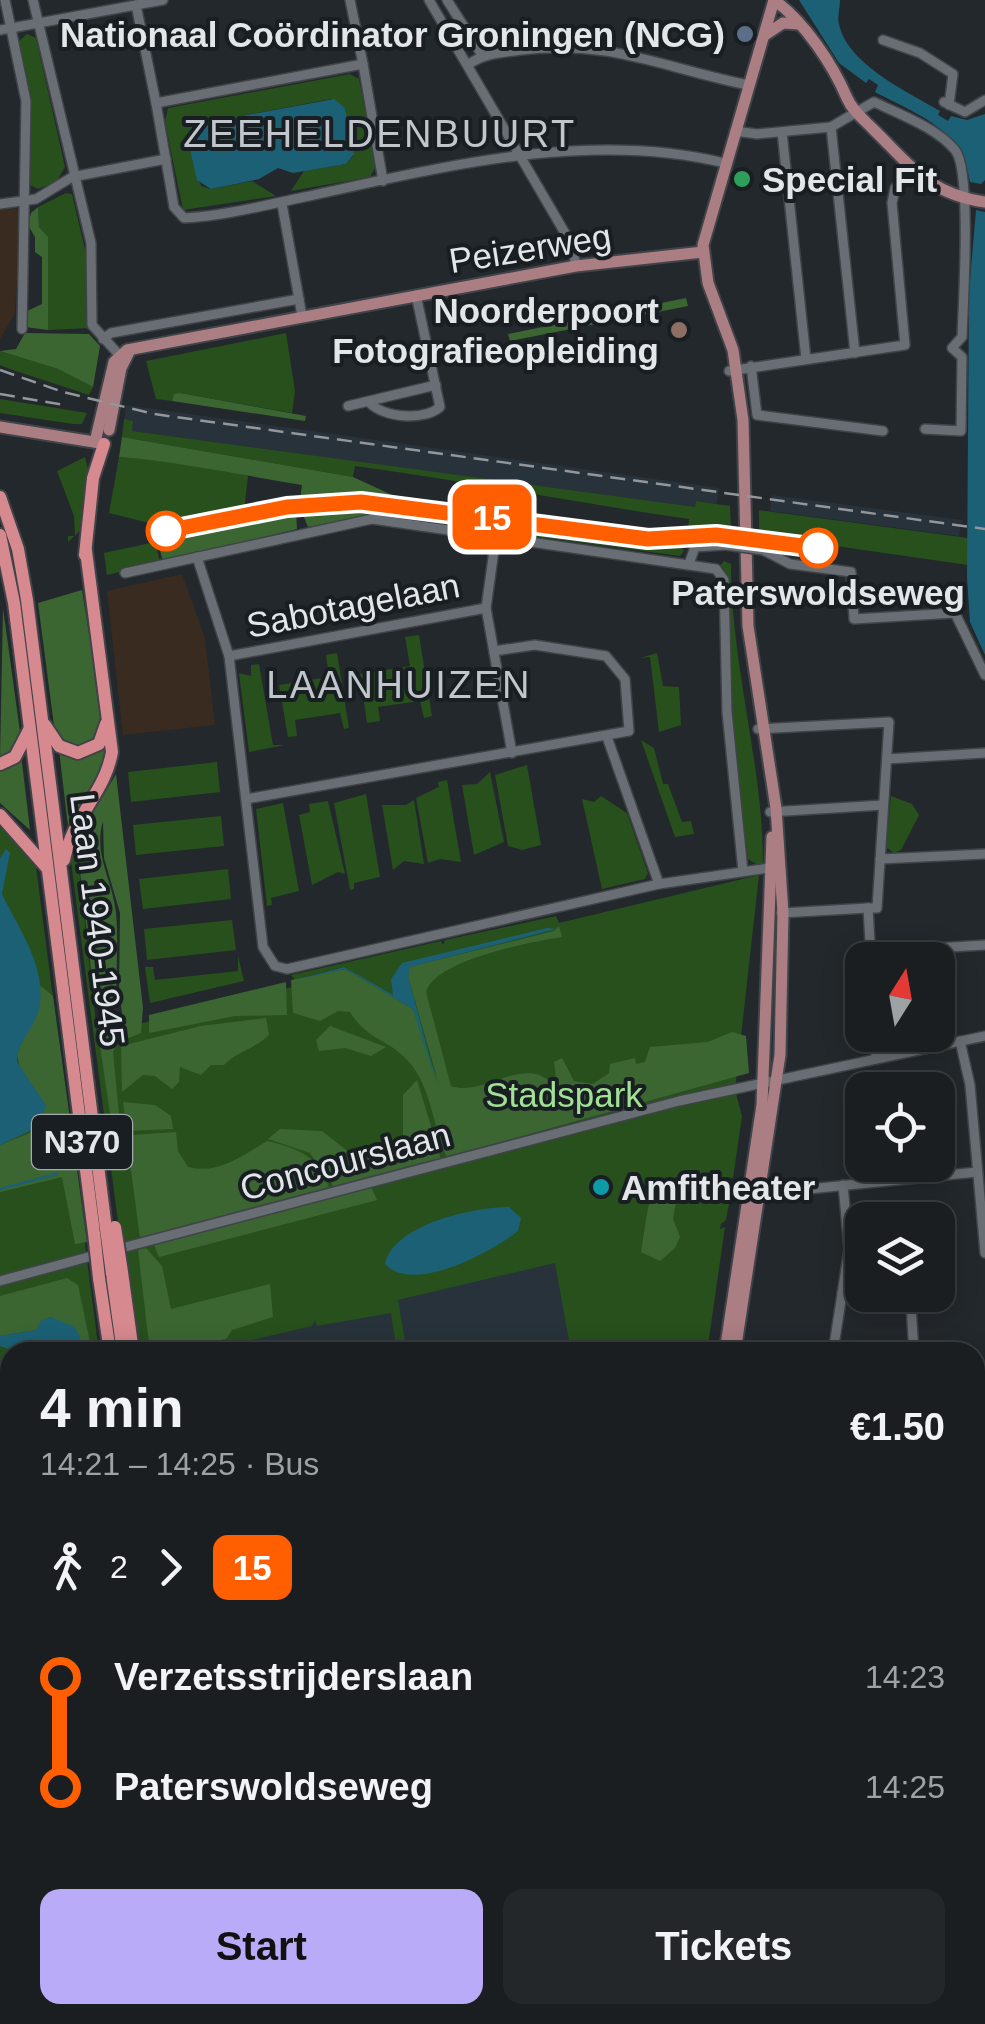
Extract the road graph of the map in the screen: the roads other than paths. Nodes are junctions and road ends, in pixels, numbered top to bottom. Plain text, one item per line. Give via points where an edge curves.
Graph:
1 (5, 0) edge
2 (33, 0) edge
3 (164, 0) edge
4 (350, 0) edge
5 (428, 0) edge
6 (447, 0) edge
7 (774, 0) edge
8 (136, 5) junction
9 (38, 22) junction
10 (798, 24) junction
11 (6, 29) edge
12 (765, 36) junction
13 (883, 40) dead end
14 (482, 55) junction
15 (362, 64) junction
16 (470, 64) junction
17 (749, 85) junction
18 (985, 100) edge
19 (156, 103) junction
20 (857, 111) junction
21 (831, 127) junction
22 (734, 131) junction
23 (782, 132) junction
24 (520, 154) junction
25 (166, 159) junction
26 (725, 163) junction
27 (910, 170) junction
28 (72, 177) junction
29 (383, 181) junction
30 (960, 194) junction
31 (985, 199) edge
32 (25, 201) junction
33 (0, 204) edge
34 (282, 204) junction
35 (703, 252) junction
36 (576, 266) junction
37 (416, 295) junction
38 (299, 299) junction
39 (302, 316) junction
40 (22, 329) dead end
41 (104, 339) junction
42 (855, 352) junction
43 (125, 354) junction
44 (806, 359) junction
45 (751, 366) junction
46 (732, 370) junction
47 (436, 385) junction
48 (370, 402) junction
49 (348, 406) dead end
50 (0, 428) edge
51 (925, 429) dead end
52 (883, 431) dead end
53 (99, 443) junction
54 (0, 497) edge
55 (0, 535) edge
56 (496, 536) junction
57 (197, 557) junction
58 (689, 564) junction
59 (125, 573) dead end
60 (486, 608) junction
61 (22, 613) junction
62 (494, 651) junction
63 (229, 656) junction
64 (985, 675) edge
65 (107, 717) junction
66 (36, 723) junction
67 (761, 729) junction
68 (607, 737) junction
69 (512, 753) junction
70 (985, 753) edge
71 (887, 759) junction
72 (0, 764) edge
73 (246, 800) junction
74 (884, 806) junction
75 (773, 812) junction
76 (0, 815) edge
77 (985, 854) edge
78 (880, 860) junction
79 (776, 867) junction
80 (55, 871) junction
81 (743, 871) junction
82 (659, 884) junction
83 (868, 908) junction
84 (777, 913) junction
85 (870, 942) edge
86 (985, 945) edge
87 (955, 948) edge
88 (985, 1036) edge
89 (960, 1041) junction
90 (876, 1052) edge
91 (876, 1059) junction
92 (770, 1081) junction
93 (980, 1139) edge
94 (977, 1172) junction
95 (761, 1184) junction
96 (843, 1186) junction
97 (105, 1230) junction
98 (985, 1253) edge
99 (111, 1275) junction
100 (0, 1281) edge
101 (842, 1294) junction
102 (110, 1342) edge
103 (121, 1342) edge
104 (130, 1342) edge
105 (726, 1342) edge
106 (737, 1342) edge
107 (834, 1342) edge
108 (913, 1342) edge

1 - 11 street
2 - 9 street
3 - 8 street
4 - 15 street
5 - 16 street
6 - 14 street
7 - 10 main road
7 - 12 main road
8 - 9 street
8 - 19 street
9 - 11 street
9 - 28 street
10 - 12 main road via 781,24
10 - 20 main road
11 - 32 street via 26,101
12 - 17 main road
13 - 18 street via 953,74 946,104 968,111
14 - 16 street
14 - 17 street via 614,50
15 - 19 street
15 - 29 street
16 - 24 street
17 - 22 main road
19 - 25 street
20 - 21 street
20 - 27 main road
20 - 30 street via 877,104 951,146 962,162
21 - 23 street
21 - 42 street
22 - 23 street
22 - 26 main road
23 - 44 street
24 - 26 street via 604,150
24 - 29 street
24 - 36 street via 572,245
25 - 28 street
25 - 34 street via 174,207 184,218
26 - 35 main road
27 - 30 main road
27 - 42 street via 892,203 905,345
28 - 32 street
28 - 41 street via 91,243 92,324
29 - 34 street
30 - 31 main road
30 - 51 street via 962,338 952,348 962,357 960,430
32 - 33 street
32 - 40 street
34 - 38 street
35 - 36 main road, Peizerweg
35 - 46 main road
36 - 37 main road, Peizerweg
37 - 39 main road, Peizerweg
37 - 47 street
38 - 39 street
38 - 41 street
39 - 43 main road, Peizerweg
41 - 43 street
42 - 44 street
43 - 53 main road
44 - 45 street
45 - 46 street
45 - 52 street via 757,416
46 - 67 main road via 746,451 748,633
47 - 48 street
47 - 48 street via 435,412 398,414
48 - 49 street
50 - 53 main road
53 - 65 highway, N370 via 84,586
54 - 61 highway, Laan 1940-1945 / N370 via 18,549
55 - 61 highway, Laan 1940-1945 / N370
56 - 57 street via 372,520
56 - 58 street
56 - 60 street
57 - 59 street
57 - 63 street
58 - 64 street, bridge via 695,546 726,545 790,564 851,572 854,619 956,613
58 - 81 street via 714,568 724,578 727,712
60 - 62 street
60 - 63 street, Sabotagelaan
61 - 66 highway, Laan 1940-1945 / N370
62 - 68 street via 536,645 606,656 626,678 630,731
62 - 69 street
63 - 73 street
65 - 66 highway via 101,741 78,753
65 - 80 highway, N370 via 109,766
66 - 72 highway via 15,757
66 - 80 highway, Laan 1940-1945 / N370
67 - 71 street via 889,722
67 - 75 main road
68 - 69 street
68 - 82 street
69 - 73 street
70 - 71 street
71 - 74 street
73 - 82 street via 263,947 267,959 287,969
74 - 75 street
74 - 78 street
75 - 79 main road
76 - 80 highway
77 - 78 street
78 - 83 street via 877,908
79 - 81 street
79 - 84 main road
80 - 97 highway, Laan 1940-1945 / N370
80 - 97 highway, Laan 1940-1945 / N370
81 - 82 street
83 - 84 street
83 - 85 street
84 - 92 main road
86 - 87 street
88 - 89 street, Concourslaan
89 - 91 street, Concourslaan
89 - 93 street
90 - 91 street
91 - 92 street, Concourslaan
92 - 95 main road
92 - 100 street, Concourslaan
92 - 105 main road
93 - 94 street
94 - 96 street
94 - 98 street
95 - 96 street
95 - 106 main road
96 - 101 street via 849,1249
97 - 99 highway, Laan 1940-1945 / N370, bridge
99 - 102 highway, Laan 1940-1945 / N370
99 - 103 highway, Laan 1940-1945 / N370
99 - 104 highway, N370
101 - 107 street
101 - 108 street via 911,1306

